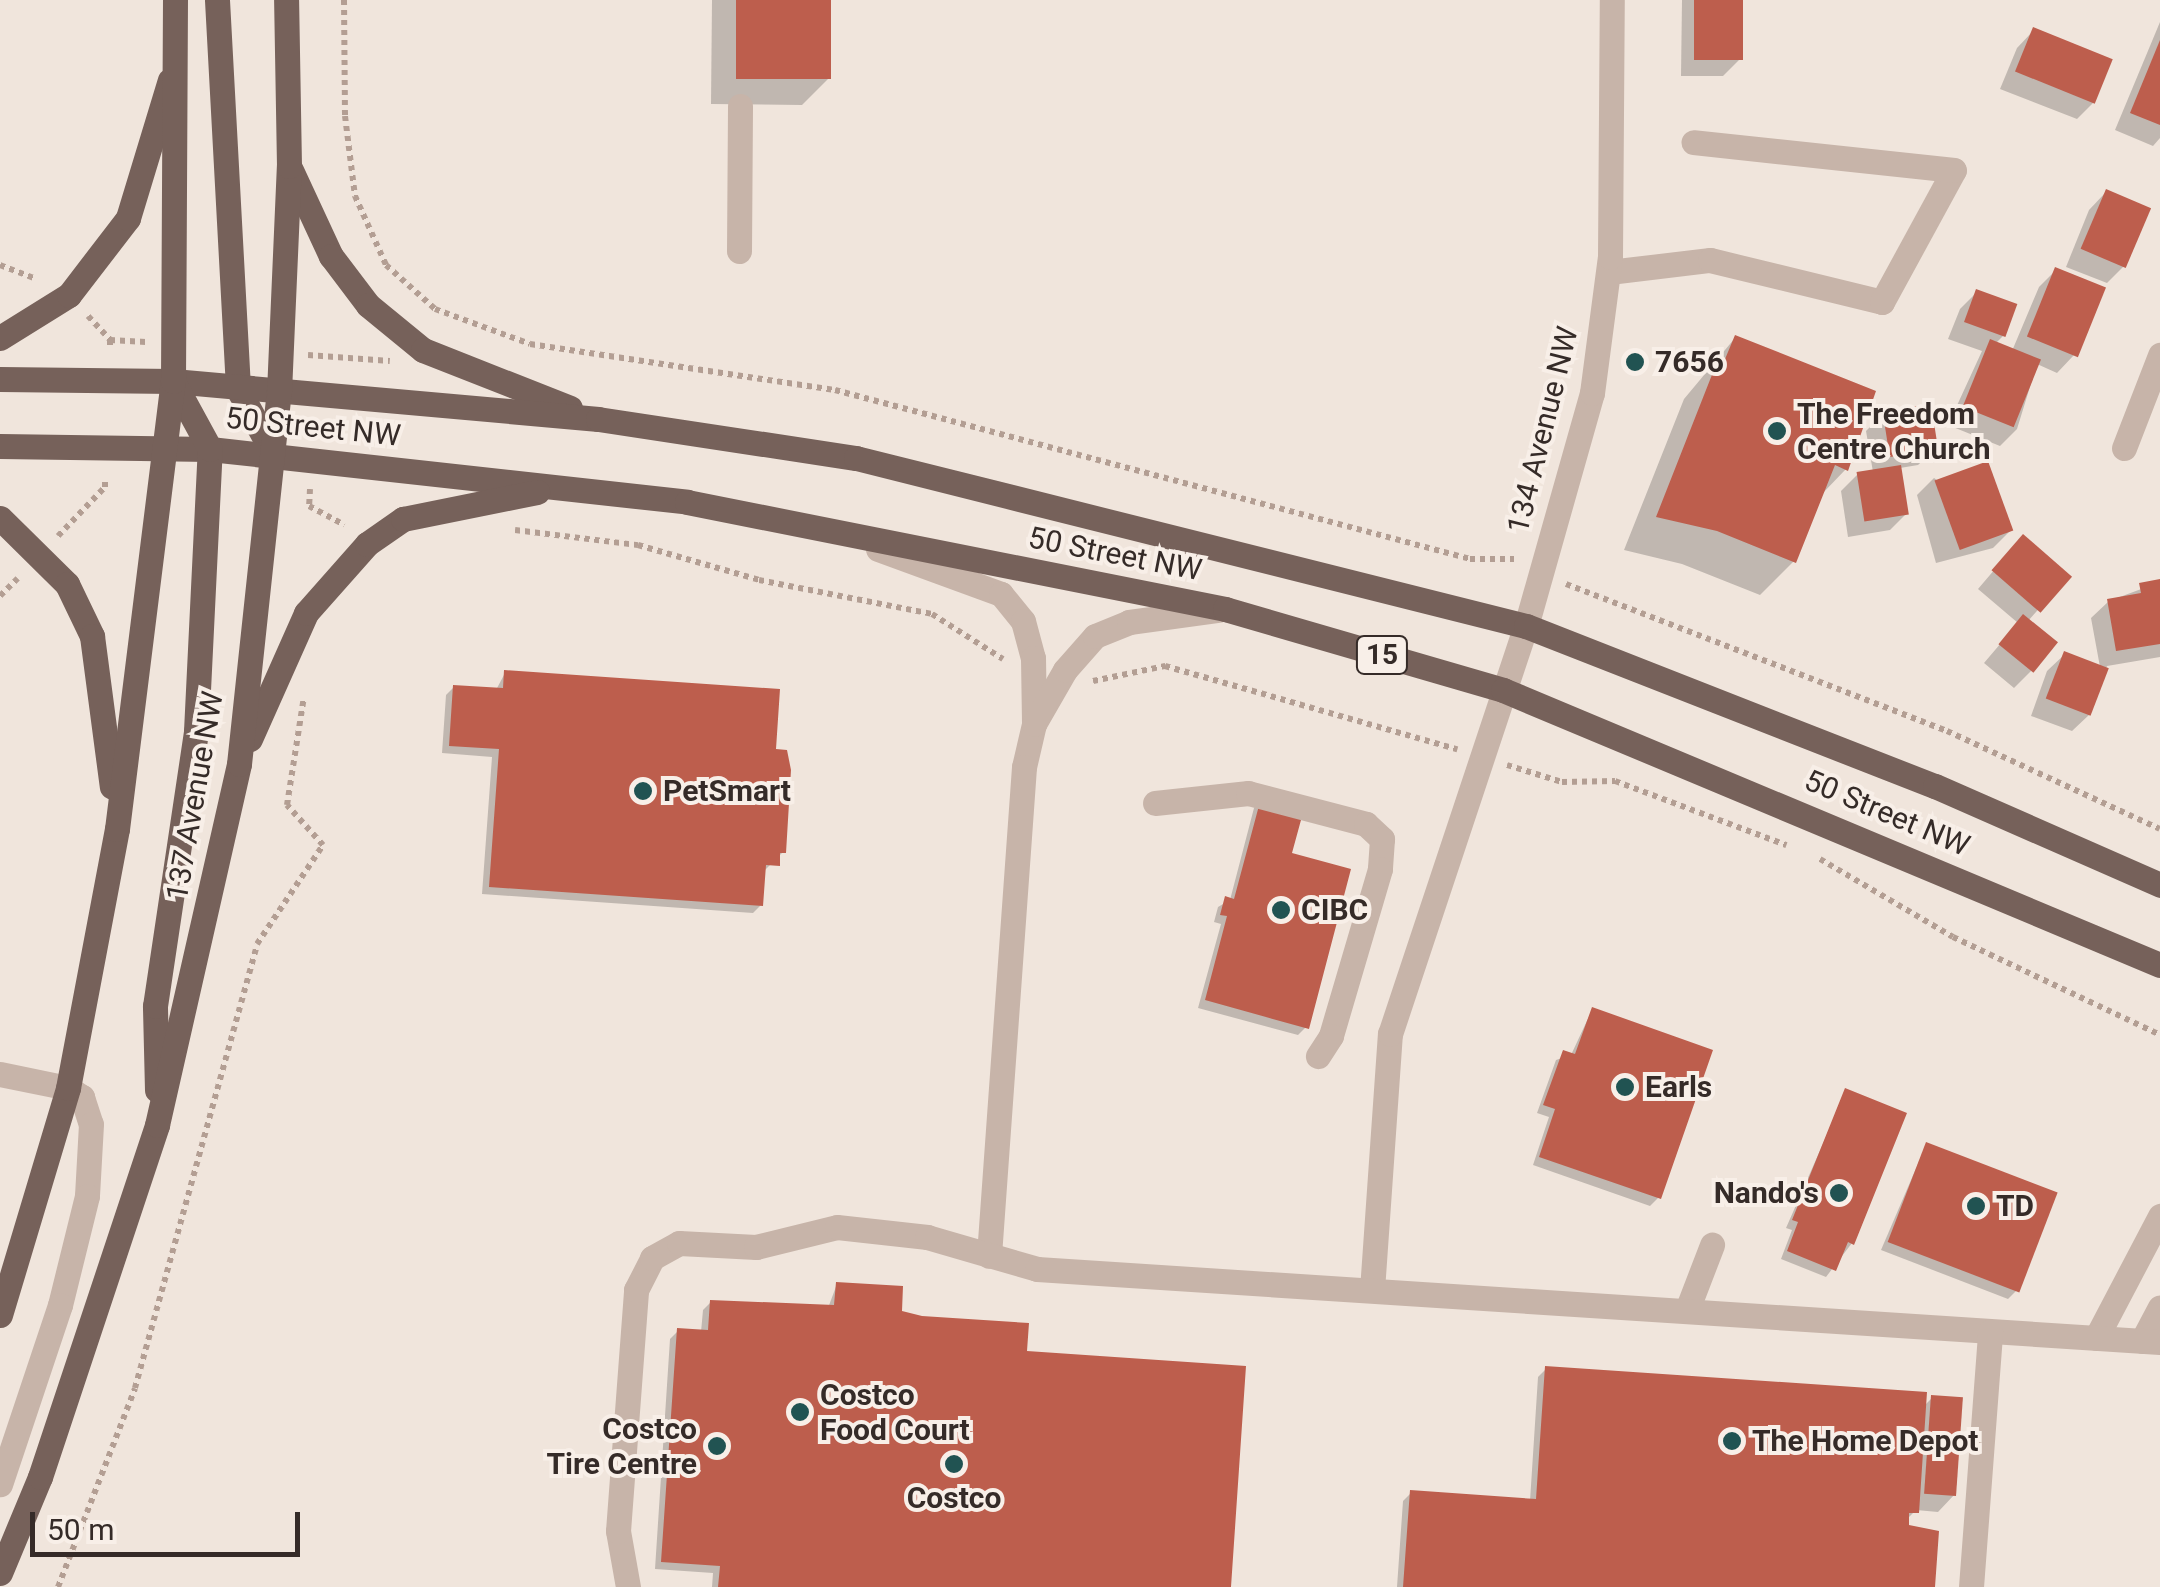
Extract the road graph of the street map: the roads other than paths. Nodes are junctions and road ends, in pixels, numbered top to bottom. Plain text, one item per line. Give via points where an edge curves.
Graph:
1 (175, 0) edge
2 (217, 0) edge
3 (286, 0) edge
4 (1612, 0) edge
5 (176, 62) junction
6 (740, 106) dead end
7 (1692, 142) dead end
8 (290, 166) junction
9 (739, 251) dead end
10 (1609, 272) junction
11 (0, 338) edge
12 (2160, 355) edge
13 (0, 379) edge
14 (173, 381) junction
15 (238, 389) junction
16 (278, 392) junction
17 (598, 419) junction
18 (0, 446) edge
19 (166, 447) junction
20 (2124, 448) dead end
21 (210, 449) junction
22 (274, 455) junction
23 (561, 487) junction
24 (0, 518) edge
25 (810, 526) junction
26 (1225, 609) junction
27 (1526, 626) junction
28 (1503, 690) junction
29 (1034, 724) junction
30 (239, 764) junction
31 (1155, 802) dead end
32 (117, 829) junction
33 (2160, 885) edge
34 (2160, 965) edge
35 (1318, 1056) dead end
36 (0, 1074) edge
37 (68, 1088) junction
38 (157, 1125) junction
39 (2160, 1216) edge
40 (1712, 1245) dead end
41 (989, 1256) junction
42 (1372, 1290) junction
43 (2160, 1307) edge
44 (1687, 1310) junction
45 (0, 1315) edge
46 (1990, 1332) junction
47 (2096, 1338) junction
48 (2151, 1341) edge
49 (0, 1484) edge
50 (0, 1573) edge
51 (628, 1587) edge
52 (1971, 1587) edge

1 - 5 main road
2 - 15 main road
3 - 8 main road, 137 Avenue NW
4 - 10 street, 134 Avenue NW
5 - 11 main road via 128,218 69,296
5 - 14 main road
6 - 9 street
7 - 10 street via 1954,170 1882,302 1710,260
8 - 16 main road, 137 Avenue NW
8 - 17 main road via 347,282 414,343
10 - 27 street, 134 Avenue NW via 1592,393
12 - 20 street
13 - 14 main road, 50 Street NW
14 - 15 main road, 50 Street NW
14 - 19 main road
14 - 21 main road
15 - 16 main road, 50 Street NW
15 - 22 main road
16 - 17 main road, 50 Street NW
16 - 22 main road, 137 Avenue NW
17 - 27 main road, 50 Street NW / 15 via 856,458
18 - 19 main road, 50 Street NW
19 - 21 main road, 50 Street NW
19 - 32 main road
21 - 22 main road, 50 Street NW
21 - 38 main road via 196,731 155,1006
22 - 23 main road, 50 Street NW
22 - 30 main road, 137 Avenue NW
23 - 25 main road, 50 Street NW / 15
23 - 30 main road via 404,519 367,544 306,613
24 - 32 main road via 67,584 92,636
25 - 26 main road, 50 Street NW / 15
25 - 29 street via 986,584 1023,621 1033,667
26 - 28 main road, 50 Street NW / 15
26 - 29 street via 1112,626 1063,674
27 - 28 street, 134 Avenue NW
27 - 33 main road, 50 Street NW / 15 via 1935,786
28 - 34 main road, 50 Street NW / 15
28 - 42 street, 134 Avenue NW via 1390,1034
29 - 41 street via 1024,767
30 - 38 main road, 137 Avenue NW
31 - 35 street via 1248,793 1366,824 1382,839 1380,869 1332,1036
32 - 37 main road
36 - 37 street
37 - 45 main road
37 - 49 street via 82,1097 91,1124 87,1196 60,1305
38 - 50 main road, 137 Avenue NW via 40,1477
39 - 47 street
40 - 44 street
41 - 42 street via 1037,1269
41 - 51 street via 916,1235 820,1227 756,1246 679,1243 652,1258 636,1290 628,1389 618,1531
42 - 44 street
43 - 48 street
44 - 46 street
46 - 47 street
46 - 52 street
47 - 48 street

